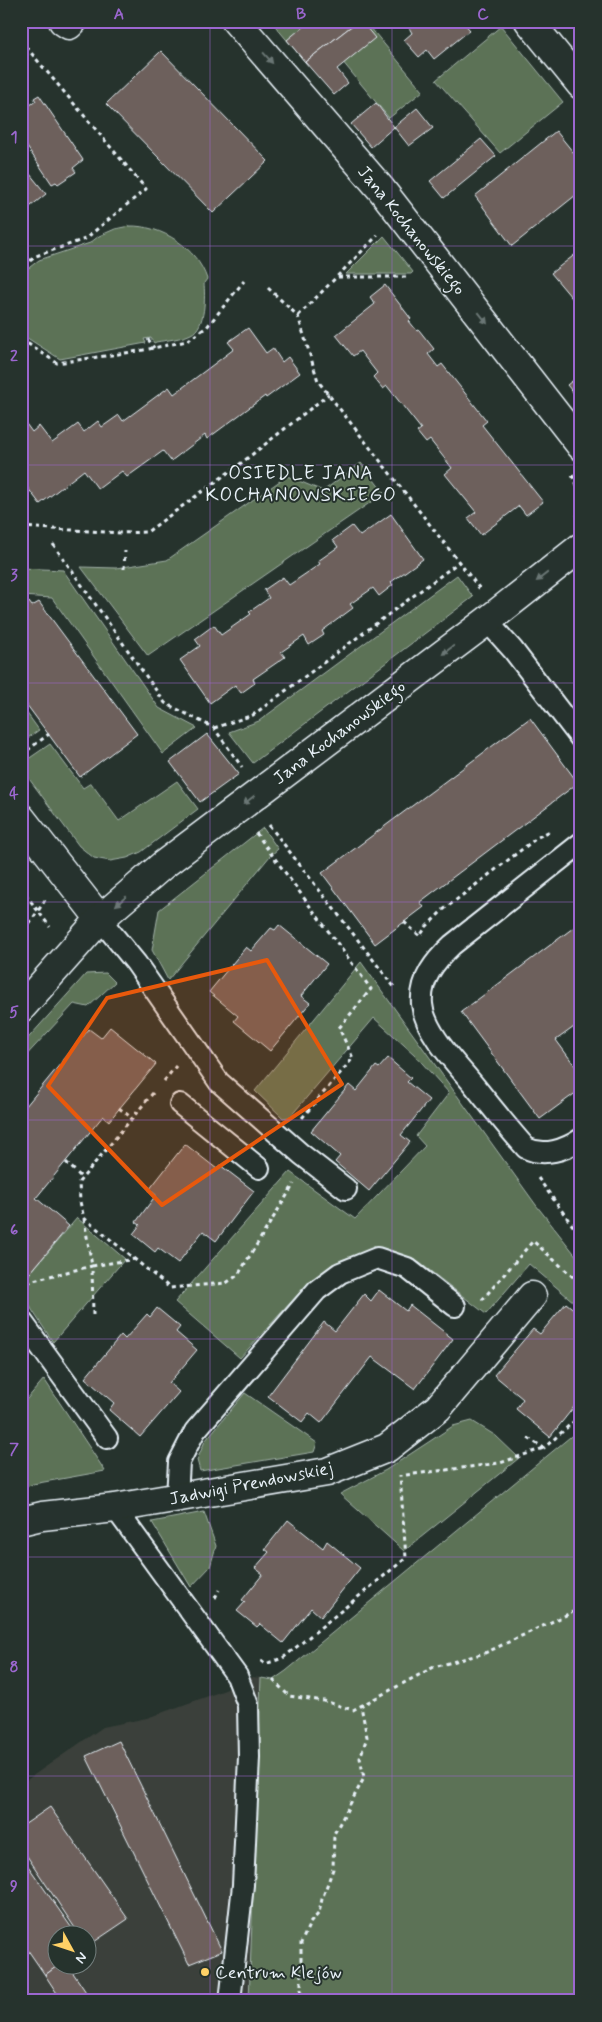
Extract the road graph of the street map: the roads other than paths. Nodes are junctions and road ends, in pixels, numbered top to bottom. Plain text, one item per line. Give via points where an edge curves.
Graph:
1 (63, 21) edge
2 (73, 21) edge
3 (236, 21) edge
4 (528, 21) edge
5 (581, 85) edge
6 (581, 446) edge
7 (581, 547) edge
8 (491, 618) junction
9 (581, 739) edge
10 (21, 818) edge
11 (581, 843) edge
12 (100, 919) junction
13 (21, 1008) edge
14 (180, 1104) dead end
15 (581, 1139) edge
16 (259, 1168) dead end
17 (346, 1189) dead end
18 (532, 1296) dead end
19 (455, 1306) road end
20 (21, 1320) edge
21 (107, 1438) dead end
22 (177, 1497) junction
23 (116, 1508) junction
24 (21, 1521) edge
25 (230, 2001) edge

1 - 2 street via 69,25
3 -> 6 street, Jana Kochanowskiego via 381,189
4 - 5 street
7 -> 8 street, Jana Kochanowskiego
8 - 9 lane
8 -> 12 street, Jana Kochanowskiego via 162,865
10 - 12 street
11 - 15 lane via 452,945 424,980 422,997 425,1016 436,1037 526,1148 545,1152 572,1145
12 - 13 street, Jana Kochanowskiego
12 - 17 lane via 136,963 219,1082
14 - 16 lane
18 - 22 street, Jadwigi Prendowskiej via 438,1408 387,1448 327,1472
19 - 22 lane via 408,1268 377,1258 340,1274 317,1290 195,1431 179,1462
20 - 21 lane
22 - 23 street, Jadwigi Prendowskiej
23 - 24 street, Jadwigi Prendowskiej
23 - 25 lane via 237,1676 248,1705 243,1885

